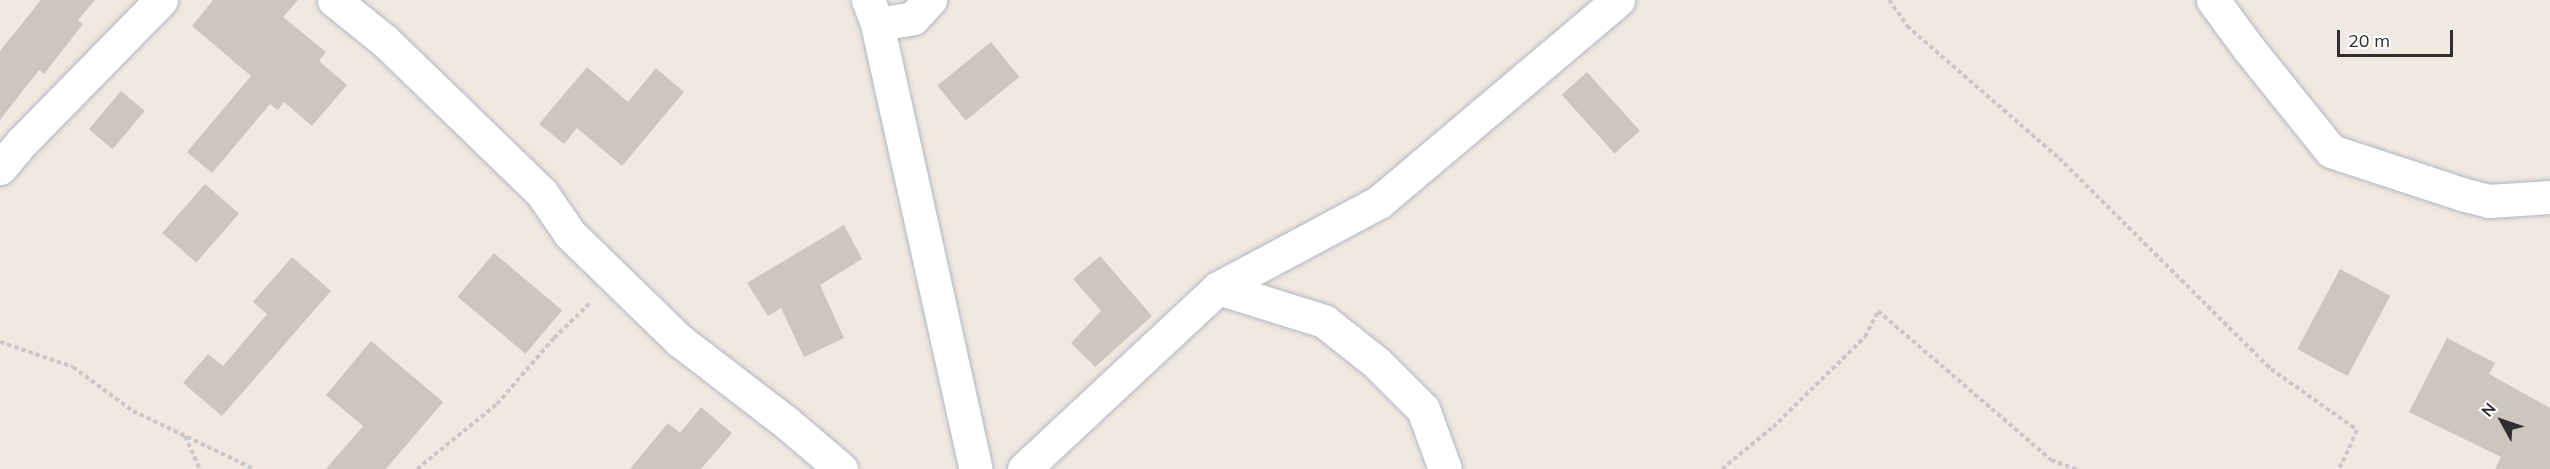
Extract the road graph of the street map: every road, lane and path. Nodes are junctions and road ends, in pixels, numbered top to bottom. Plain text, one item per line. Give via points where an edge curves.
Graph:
1 (161, 0) edge
2 (334, 0) edge
3 (930, 0) edge
4 (1618, 0) edge
5 (1889, 0) edge
6 (2213, 0) edge
7 (873, 12) edge
8 (0, 168) edge
9 (2550, 197) edge
10 (1218, 288) junction
11 (644, 305) junction
12 (0, 342) edge
13 (185, 435) junction
14 (2343, 467) edge
15 (200, 469) edge
16 (254, 469) edge
17 (417, 469) edge
18 (841, 469) edge
19 (976, 469) edge
20 (1024, 469) edge
21 (1445, 469) edge
22 (1722, 469) edge
23 (2076, 469) edge
24 (2337, 469) edge

1 - 8 street
2 - 11 street via 385,41 541,192 570,234
3 - 7 street via 913,18
4 - 10 street via 1379,202
5 - 14 path via 1907,26 2059,158 2271,369 2356,430
6 - 9 street via 2331,151 2481,199
7 - 19 street
10 - 20 street
10 - 21 street via 1324,321 1377,363 1422,410
11 - 17 path via 629,309 610,293 598,297 554,338 497,404
11 - 18 street via 680,340
12 - 13 path via 73,367 133,411
13 - 15 path
13 - 16 path
14 - 24 path
22 - 23 path via 1773,428 1865,337 1878,311 2050,460

